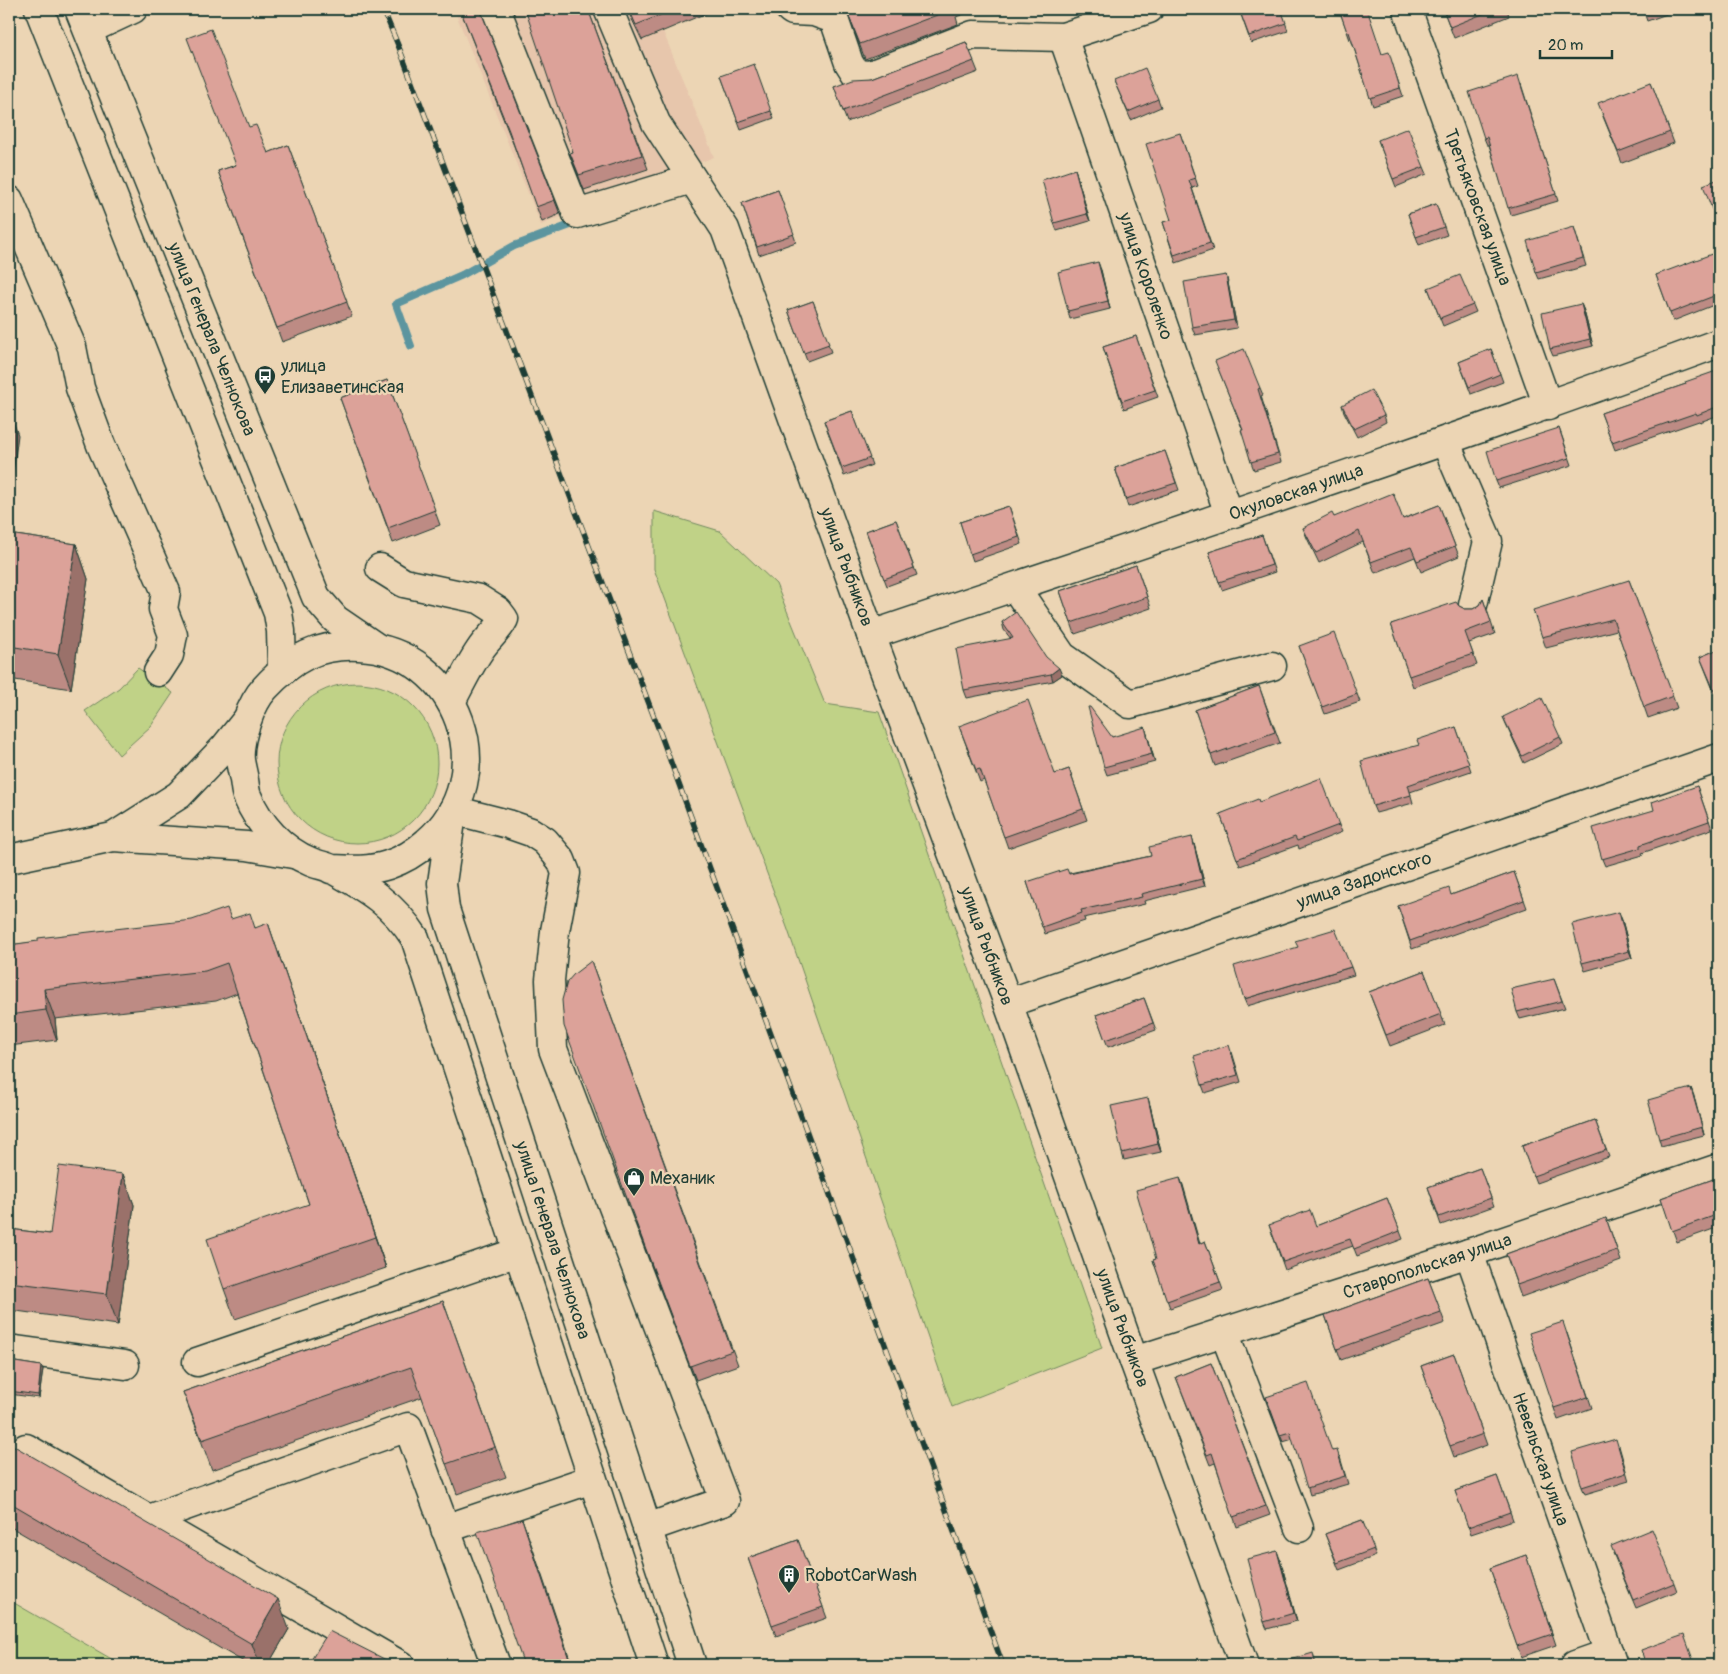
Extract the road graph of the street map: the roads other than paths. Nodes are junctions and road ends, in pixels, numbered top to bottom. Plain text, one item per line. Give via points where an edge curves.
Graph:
1 (39, 9) edge
2 (133, 9) edge
3 (496, 9) edge
4 (608, 9) edge
5 (790, 9) edge
6 (1149, 9) edge
7 (1407, 9) edge
8 (84, 19) edge
9 (1063, 37) junction
10 (692, 179) junction
11 (10, 205) edge
12 (1719, 343) edge
13 (1548, 406) junction
14 (1445, 441) junction
15 (1229, 514) junction
16 (380, 568) dead end
17 (1015, 586) junction
18 (1473, 604) dead end
19 (871, 635) junction
20 (376, 647) junction
21 (1272, 666) dead end
22 (282, 670) junction
23 (158, 672) dead end
24 (451, 702) junction
25 (246, 721) junction
26 (1719, 758) edge
27 (453, 810) junction
28 (113, 837) junction
29 (293, 854) junction
30 (9, 859) edge
31 (331, 869) junction
32 (1008, 1003) junction
33 (1719, 1168) edge
34 (518, 1252) junction
35 (1469, 1253) junction
36 (1224, 1332) junction
37 (9, 1349) edge
38 (1134, 1361) junction
39 (197, 1362) dead end
40 (126, 1365) dead end
41 (26, 1448) dead end
42 (592, 1479) junction
43 (149, 1519) junction
44 (647, 1528) junction
45 (1299, 1528) dead end
46 (445, 1529) junction
47 (1611, 1659) edge
48 (400, 1665) edge
49 (496, 1665) edge
50 (654, 1665) edge
51 (692, 1665) edge
52 (1244, 1665) edge
53 (1575, 1665) edge

1 - 22 street via 278,613 282,631
2 - 8 street
3 - 10 street via 577,214
4 - 10 street, улица Рыбников via 656,123
5 - 9 street via 834,19 856,74 870,75 973,34
6 - 9 street
7 - 13 street, Третьяковская улица
8 - 20 street, улица Генерала Челнокова via 316,597 335,619
9 - 15 street, улица Короленко
10 - 19 street, улица Рыбников via 725,230
11 - 23 street via 72,347 80,388 101,445 166,592 163,609 173,635 169,655
12 - 13 street, Окуловская улица
13 - 14 street, Окуловская улица
14 - 15 street, Окуловская улица
14 - 18 street via 1488,541
15 - 17 street, Окуловская улица
16 - 24 street via 404,583 479,599 504,619 479,651
17 - 19 street, Окуловская улица
17 - 21 street via 1062,656 1130,704
19 - 32 street, улица Рыбников
20 - 22 street, улица Генерала Челнокова via 344,646 313,652
20 - 24 street, улица Генерала Челнокова via 398,654 418,666
22 - 25 street, улица Генерала Челнокова via 260,693
24 - 27 street, улица Генерала Челнокова via 464,739 466,760 464,780
25 - 28 street via 179,795
25 - 29 street, улица Генерала Челнокова via 240,758 246,795 265,829
26 - 32 street, улица Задонского
27 - 31 street, улица Генерала Челнокова via 437,834 415,852 389,865 360,870
27 - 44 street, улица Генерала Челнокова via 442,883 445,909
27 - 44 street via 531,832 545,841 561,860 566,873 550,980 554,1049 724,1501
28 - 29 street via 247,846
28 - 30 street
29 - 31 street, улица Генерала Челнокова
31 - 34 street, улица Генерала Челнокова via 388,904 415,938
32 - 38 street, улица Рыбников
33 - 35 street, Ставропольская улица
34 - 39 street
34 - 42 street, улица Генерала Челнокова
35 - 36 street, Ставропольская улица
35 - 47 street, Невельская улица
36 - 38 street, Ставропольская улица
36 - 45 street
37 - 40 street
38 - 52 street, улица Рыбников
41 - 43 street
42 - 46 street
42 - 50 street, улица Генерала Челнокова
43 - 46 street via 408,1427
43 - 48 street
44 - 51 street, улица Генерала Челнокова
46 - 49 street
47 - 53 street

